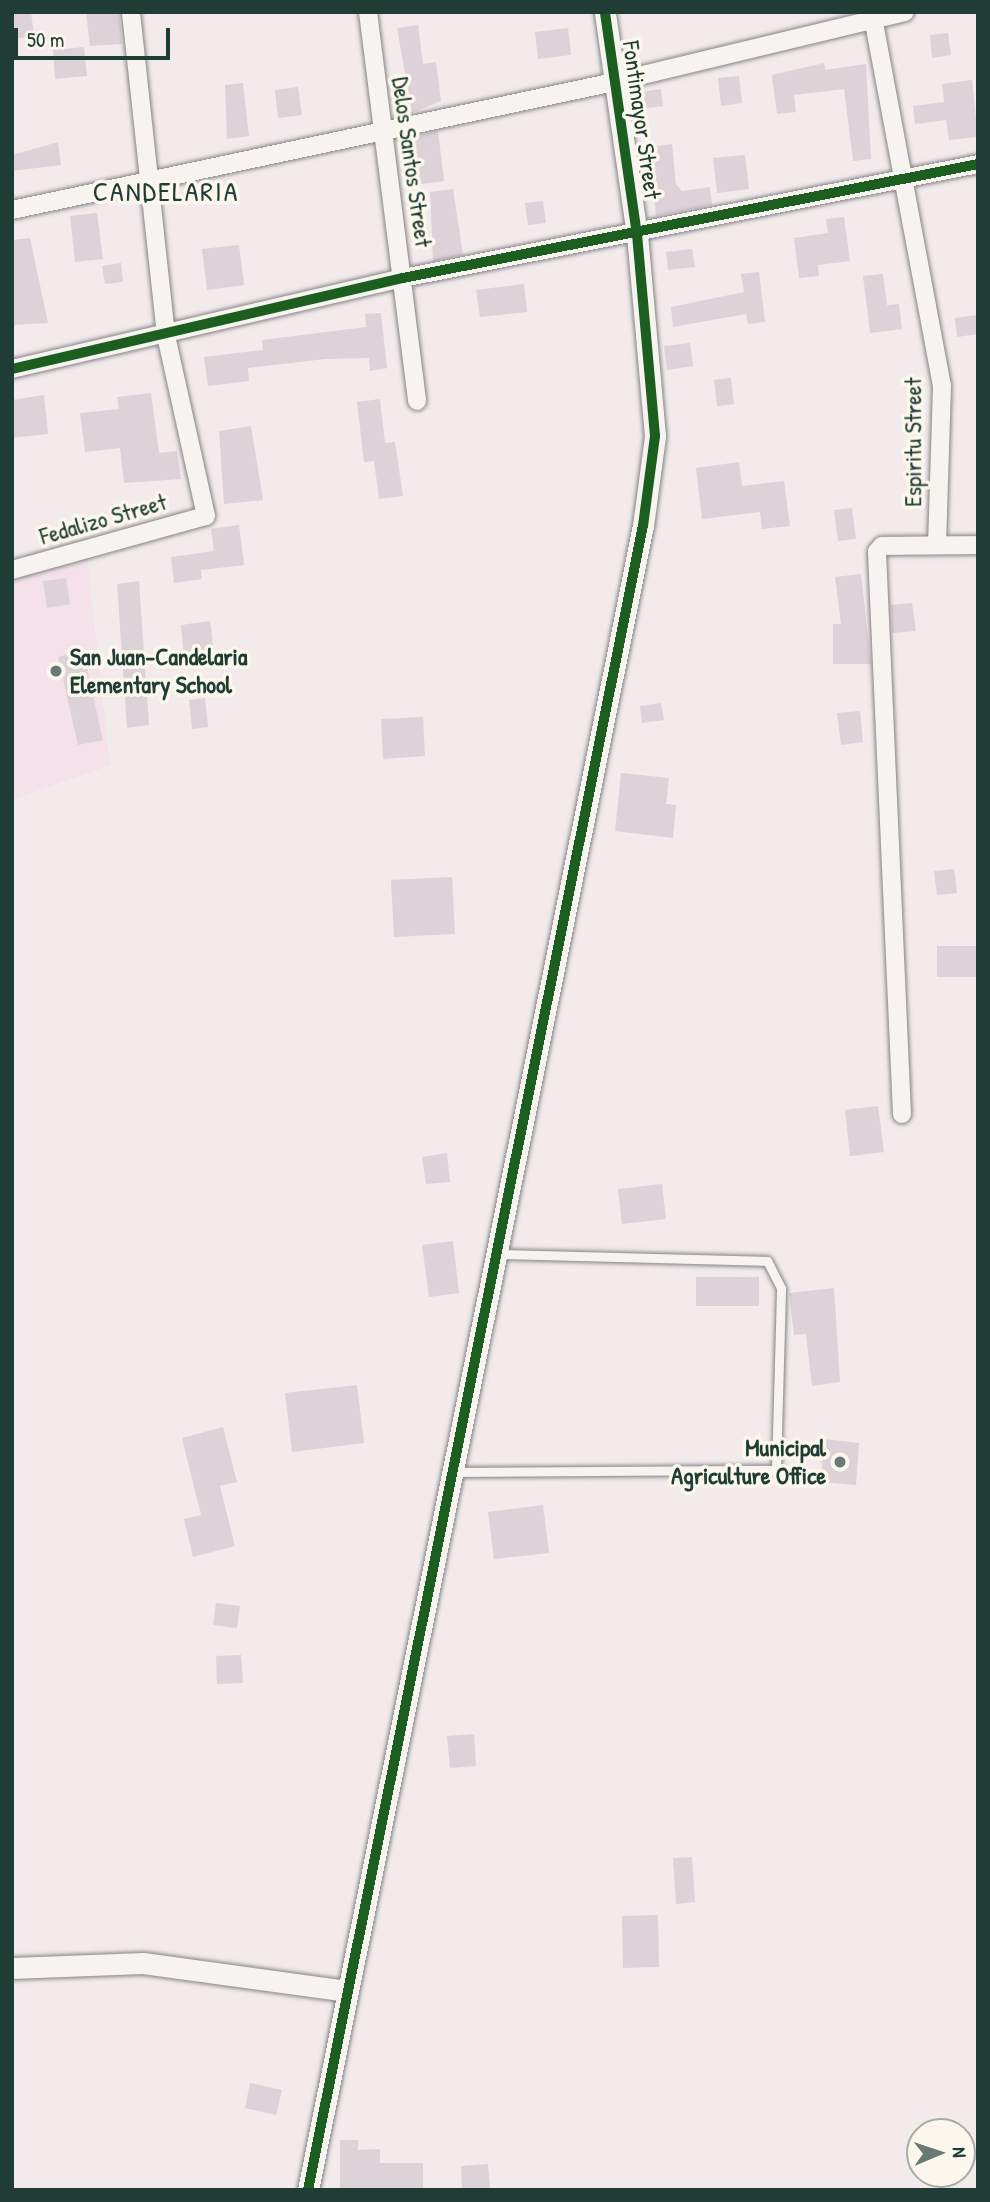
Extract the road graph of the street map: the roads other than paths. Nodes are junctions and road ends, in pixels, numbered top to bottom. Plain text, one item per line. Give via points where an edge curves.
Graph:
1 (131, 12) edge
2 (368, 12) edge
3 (605, 12) edge
4 (905, 12) edge
5 (873, 15) edge
6 (614, 82) junction
7 (382, 129) junction
8 (978, 164) edge
9 (903, 179) junction
10 (147, 183) junction
11 (12, 210) edge
12 (637, 235) junction
13 (403, 278) junction
14 (166, 335) junction
15 (12, 369) edge
16 (417, 401) dead end
17 (937, 542) junction
18 (978, 545) edge
19 (12, 570) edge
20 (902, 1114) dead end
21 (494, 1254) junction
22 (457, 1472) junction
23 (12, 1968) edge
24 (348, 1991) junction
25 (308, 2190) edge

1 - 10 street
2 - 7 street, Delos Santos Street
3 - 6 street, Fontimayor Street
4 - 5 street
5 - 6 street
5 - 9 street, Espiritu Street
6 - 7 street
6 - 12 street, Fontimayor Street
7 - 10 street
7 - 13 street, Delos Santos Street
8 - 9 street
9 - 12 street
9 - 17 street, Espiritu Street via 942,386
10 - 11 street
10 - 14 street
12 - 13 street
12 - 21 street, Fontimayor Street via 655,436 643,526
13 - 14 street
13 - 16 street, Delos Santos Street
14 - 15 street
14 - 19 street, Fedalizo Street via 206,516
17 - 18 street
17 - 20 street via 882,546 877,552
21 - 22 street, Fontimayor Street
21 - 22 lane via 767,1261 781,1288 776,1470
22 - 24 street, Fontimayor Street
23 - 24 street via 143,1963
24 - 25 street, Fontimayor Street

